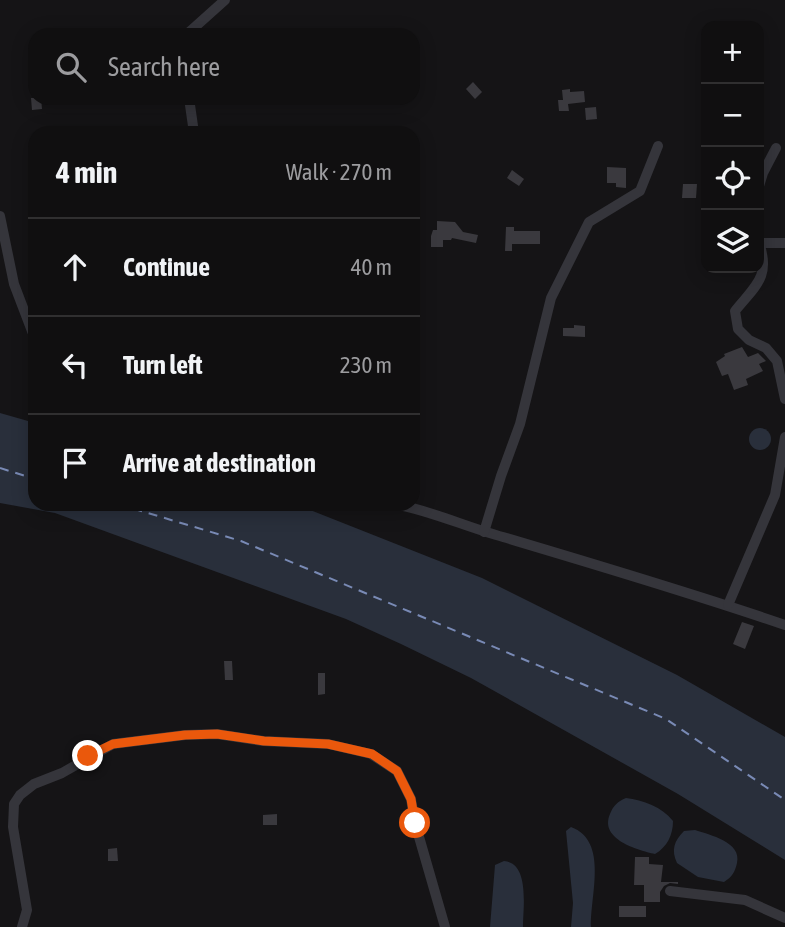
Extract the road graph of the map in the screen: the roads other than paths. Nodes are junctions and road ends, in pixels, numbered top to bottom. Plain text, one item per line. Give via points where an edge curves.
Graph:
1 (225, 0) edge
2 (194, 28) edge
3 (190, 105) edge
4 (193, 126) edge
5 (658, 146) dead end
6 (776, 148) dead end
7 (764, 171) edge
8 (0, 216) edge
9 (764, 242) edge
10 (785, 243) edge
11 (762, 273) edge
12 (28, 321) edge
13 (785, 399) edge
14 (785, 437) edge
15 (420, 510) edge
16 (484, 532) junction
17 (728, 605) junction
18 (785, 625) edge
19 (670, 891) dead end
20 (785, 918) edge
21 (22, 927) edge
22 (445, 927) edge

1 - 2 street
3 - 4 street
5 - 16 street via 640,191 589,222 551,298 520,424
6 - 7 street
8 - 12 street via 14,284
9 - 10 street
11 - 13 street via 735,311 736,320 738,329 777,361
14 - 17 street via 775,495
15 - 16 street
16 - 17 street
17 - 18 street
19 - 20 street via 745,900
21 - 22 street via 27,909 13,827 14,804 20,795 113,744 217,734 328,744 372,754 397,771 411,799

